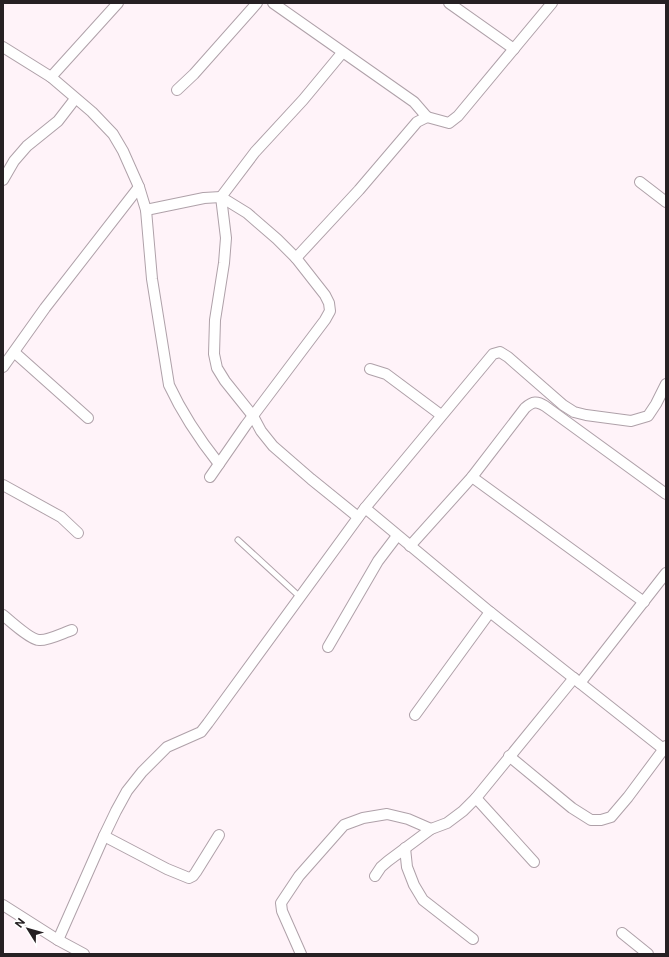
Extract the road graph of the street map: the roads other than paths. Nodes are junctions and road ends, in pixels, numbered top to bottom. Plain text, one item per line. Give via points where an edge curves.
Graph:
1 (118, 3) edge
2 (257, 3) edge
3 (273, 3) edge
4 (449, 3) edge
5 (552, 3) edge
6 (3, 47) edge
7 (514, 49) junction
8 (342, 53) junction
9 (51, 78) junction
10 (177, 90) dead end
11 (75, 99) junction
12 (427, 117) junction
13 (3, 180) edge
14 (640, 182) dead end
15 (139, 187) junction
16 (222, 197) junction
17 (666, 202) edge
18 (146, 210) junction
19 (296, 258) junction
20 (14, 352) junction
21 (3, 365) edge
22 (370, 369) dead end
23 (666, 384) edge
24 (442, 415) junction
25 (253, 416) junction
26 (88, 418) dead end
27 (219, 464) junction
28 (210, 477) dead end
29 (472, 477) junction
30 (3, 485) edge
31 (666, 494) edge
32 (365, 508) junction
33 (358, 517) junction
34 (78, 533) dead end
35 (398, 536) junction
36 (238, 540) dead end
37 (410, 546) junction
38 (666, 573) edge
39 (300, 597) junction
40 (644, 602) junction
41 (490, 612) junction
42 (3, 615) edge
43 (72, 630) dead end
44 (328, 647) dead end
45 (577, 681) junction
46 (415, 715) dead end
47 (665, 749) edge
48 (509, 756) junction
49 (476, 798) junction
50 (431, 829) junction
51 (219, 835) dead end
52 (104, 836) junction
53 (405, 848) junction
54 (534, 862) dead end
55 (375, 876) dead end
56 (3, 905) edge
57 (622, 933) dead end
58 (473, 939) dead end
59 (58, 940) junction
60 (84, 954) edge
61 (301, 954) edge
62 (648, 954) edge

1 - 9 street
2 - 10 street
3 - 8 street
4 - 7 street
5 - 7 street
6 - 9 street
7 - 12 street via 458,116 449,123
8 - 12 street via 414,102
8 - 16 street via 255,152
9 - 11 street
11 - 13 street via 58,121 18,156
11 - 15 street via 113,134
12 - 19 street via 418,122
14 - 17 street
15 - 18 street
15 - 20 street
16 - 18 street via 204,198
16 - 19 street via 247,213
16 - 25 street via 226,238 215,320 214,354 217,368 224,381
18 - 27 street via 152,280 169,385
19 - 25 street via 326,295 330,311
20 - 21 street
20 - 26 street
22 - 24 street via 386,374
23 - 24 street via 648,416 631,421 586,415 562,405 500,352 493,354 486,361
24 - 32 street
25 - 27 street
25 - 33 street via 273,446
27 - 28 street
29 - 31 street via 525,408 535,402 545,406
29 - 37 street
29 - 40 street
30 - 34 street via 61,517
32 - 33 street
32 - 35 street
33 - 39 street
35 - 37 street
35 - 44 street via 378,561
36 - 39 lane
37 - 41 street
38 - 40 street
39 - 52 street via 205,728 167,747 142,772 127,791
40 - 45 street
41 - 45 street
41 - 46 street
42 - 43 street via 38,641
45 - 47 street
45 - 48 street
47 - 48 street via 611,817 601,820 591,820 572,808
48 - 49 street
49 - 50 street via 447,823
49 - 54 street
50 - 53 street
50 - 61 street via 408,819 387,814 363,818 344,826 299,876 281,903
51 - 52 street via 196,872 189,878 170,871
52 - 59 street
53 - 55 street via 381,867
53 - 58 street via 407,867 423,900
56 - 59 street
57 - 62 street
59 - 60 street

